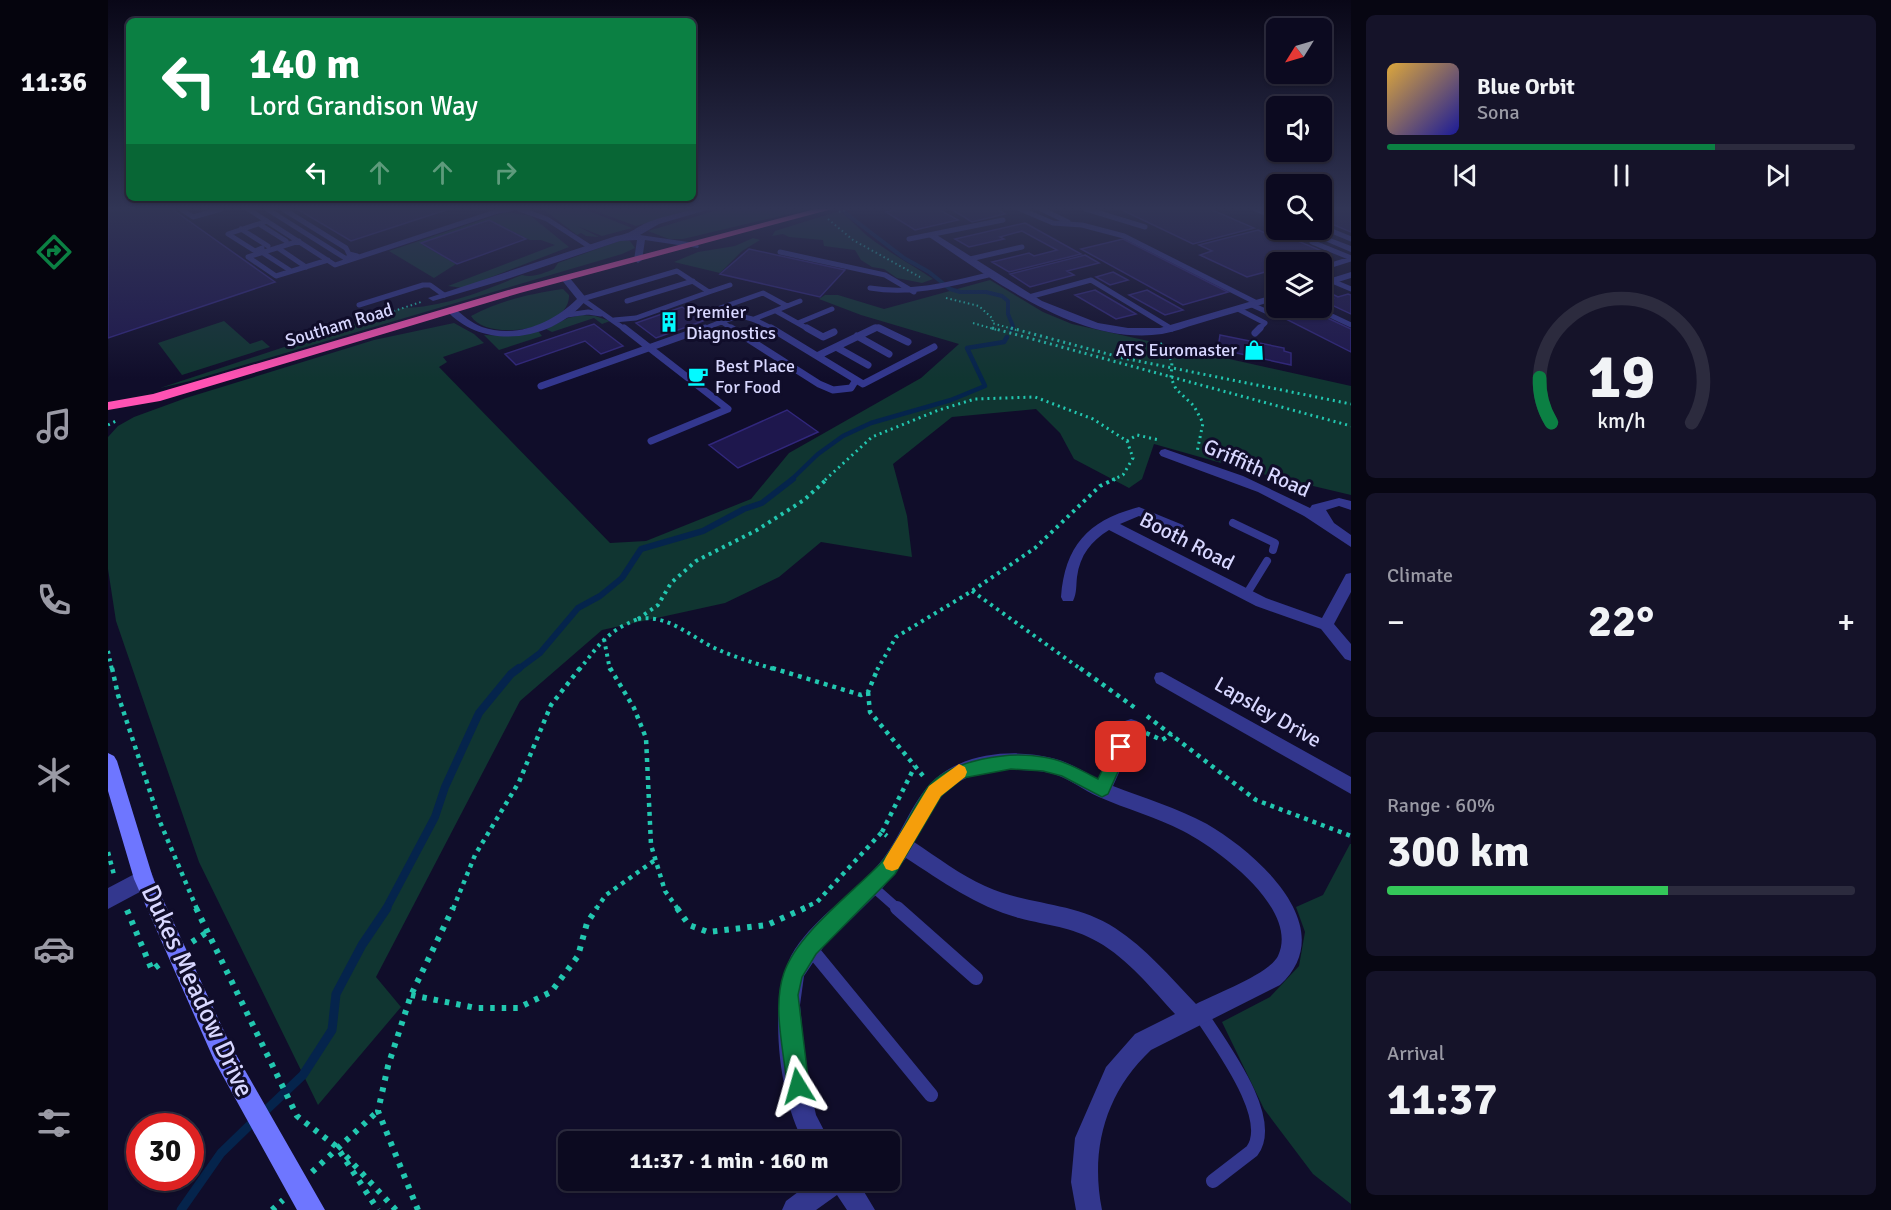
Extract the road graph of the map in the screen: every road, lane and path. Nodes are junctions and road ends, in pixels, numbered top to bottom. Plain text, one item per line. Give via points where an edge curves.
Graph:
1 (282, 265) edge
2 (288, 265) edge
3 (296, 265) edge
4 (310, 265) edge
5 (537, 265) edge
6 (617, 265) edge
7 (841, 265) edge
8 (900, 265) edge
9 (979, 265) edge
10 (1181, 265) edge
11 (306, 267) joint
12 (299, 269) junction
13 (291, 272) junction
14 (992, 274) junction
15 (1351, 275) edge
16 (566, 279) junction
17 (693, 281) junction
18 (1332, 281) joint
19 (730, 285) dead end
20 (870, 288) dead end
21 (928, 288) junction
22 (1351, 289) edge
23 (709, 292) junction
24 (914, 292) junction
25 (444, 295) junction
26 (1029, 297) junction
27 (433, 298) dead end
28 (582, 299) junction
29 (1266, 300) edge
30 (627, 301) dead end
31 (800, 301) dead end
32 (1255, 304) junction
33 (359, 305) dead end
34 (787, 306) junction
35 (832, 309) dead end
36 (1238, 309) junction
37 (451, 310) junction
38 (1266, 310) edge
39 (776, 311) junction
40 (703, 314) dead end
41 (567, 315) junction
42 (606, 315) junction
43 (1332, 316) edge
44 (754, 319) junction
45 (614, 320) junction
46 (722, 322) junction
47 (798, 323) junction
48 (973, 324) dead end
49 (1351, 325) edge
50 (1172, 329) junction
51 (834, 332) dead end
52 (1145, 332) junction
53 (1254, 333) dead end
54 (857, 336) junction
55 (908, 342) dead end
56 (649, 347) junction
57 (836, 347) junction
58 (934, 347) dead end
59 (889, 354) dead end
60 (817, 356) junction
61 (868, 365) dead end
62 (1172, 368) junction
63 (1171, 378) junction
64 (856, 380) junction
65 (541, 386) dead end
66 (155, 398) junction
67 (1351, 404) edge
68 (108, 406) edge
69 (108, 421) edge
70 (1351, 426) edge
71 (651, 441) dead end
72 (1166, 453) dead end
73 (1193, 462) junction
74 (1351, 506) edge
75 (1108, 524) junction
76 (1233, 524) dead end
77 (1329, 524) junction
78 (1179, 528) dead end
79 (1351, 542) edge
80 (1273, 550) dead end
81 (1267, 561) dead end
82 (1351, 578) edge
83 (972, 591) junction
84 (1246, 595) junction
85 (1068, 597) dead end
86 (638, 619) junction
87 (1326, 625) junction
88 (604, 638) junction
89 (108, 651) edge
90 (1351, 655) edge
91 (1162, 678) dead end
92 (868, 692) junction
93 (1131, 726) joint
94 (1172, 734) junction
95 (108, 760) edge
96 (915, 765) junction
97 (1351, 786) edge
98 (1102, 789) junction
99 (935, 791) junction
100 (882, 832) junction
101 (1351, 836) edge
102 (903, 846) junction
103 (655, 860) junction
104 (144, 879) junction
105 (872, 886) junction
106 (108, 899) edge
107 (809, 947) junction
108 (976, 978) dead end
109 (411, 995) junction
110 (1196, 1015) junction
111 (931, 1095) dead end
112 (378, 1111) junction
113 (812, 1131) edge
114 (337, 1147) junction
115 (1213, 1181) dead end
116 (821, 1191) edge
117 (849, 1191) edge
118 (312, 1210) edge
119 (378, 1210) edge
120 (396, 1210) edge
121 (418, 1210) edge
122 (795, 1210) edge
123 (862, 1210) edge
124 (1089, 1210) edge

1 - 13 lane via 284,274
2 - 13 lane
3 - 12 lane
4 - 11 lane
5 - 25 street, Southam Road
6 - 16 highway, Southam Road
7 - 24 lane via 885,275
8 - 21 path via 919,276
9 - 14 street
10 - 32 lane
11 - 12 lane
12 - 13 lane
14 - 21 lane
14 - 26 street
15 - 18 street
16 - 28 street
16 - 37 highway, Southam Road
17 - 23 lane
17 - 28 lane via 677,271
17 - 30 lane
18 - 22 lane
19 - 23 lane
20 - 24 lane
21 - 24 lane
21 - 62 path via 954,301 979,306 993,319 992,323
23 - 45 lane via 636,318
25 - 27 street, Southam Road
25 - 33 lane via 430,285 423,285
26 - 50 lane via 1091,280
26 - 52 street via 1070,319
28 - 41 street
28 - 42 lane
29 - 32 street
31 - 34 lane
32 - 36 street
32 - 38 lane
34 - 39 lane
34 - 40 lane via 763,293
35 - 47 lane
36 - 50 street
36 - 53 lane via 1265,323
37 - 41 street via 479,329 517,333 540,328
37 - 66 highway, Southam Road
39 - 44 lane
39 - 47 lane
41 - 42 lane
42 - 45 lane
43 - 49 lane
44 - 46 lane via 736,317
44 - 60 lane
45 - 56 lane
46 - 56 lane
46 - 64 lane via 819,384 833,390 851,388
47 - 51 lane via 823,337
48 - 63 path
50 - 52 street
52 - 62 path via 1162,345
54 - 55 lane via 877,327
54 - 57 lane
54 - 59 lane
56 - 65 lane
56 - 71 lane via 728,409
57 - 60 lane
57 - 61 lane
58 - 64 lane via 863,384
60 - 64 lane
62 - 63 path
62 - 67 path
63 - 70 path
63 - 73 path via 1203,423
66 - 68 highway, Southam Road
66 - 69 highway, Southam Road
72 - 73 street, Griffith Road
73 - 77 street, Griffith Road via 1273,495
74 - 77 street, Griffith Road via 1339,502 1317,508
75 - 78 street, Booth Road via 1139,511
75 - 84 street, Booth Road
75 - 85 street, Booth Road via 1085,538 1068,575
76 - 80 lane, Booth Road via 1275,543
77 - 79 street, Griffith Road
81 - 84 lane, Booth Road
82 - 87 street
83 - 86 path via 1035,548 1100,486 1123,475 1133,458 1127,441 1092,419 1035,397 975,399 939,410 872,437 804,500 757,530 696,561 672,583 658,604
83 - 92 path via 896,637
83 - 94 path
84 - 87 street, Booth Road
86 - 88 path via 619,626
86 - 92 path via 651,616 666,620 720,650 764,666 861,695
87 - 90 street
88 - 103 path via 610,670 634,708 646,738
88 - 109 path via 551,705 519,782 475,855
89 - 114 path via 118,695 181,876 297,1116
91 - 97 street, Lapsley Drive
92 - 96 path via 870,712
93 - 94 path via 1162,740
93 - 98 street
94 - 101 path via 1256,800
95 - 104 street, Dukes Meadow Drive
96 - 99 path
96 - 100 path
98 - 99 street via 1066,770 1011,762 959,772
98 - 110 street via 1200,830 1220,843 1260,876 1286,916 1292,936 1285,965 1272,977
99 - 102 street
100 - 102 path
100 - 103 path via 817,902 767,925 729,930 708,932 689,925 665,891
102 - 105 street
102 - 110 street via 979,894 1020,908 1069,917 1107,935
103 - 109 path via 606,896 587,922 579,956 551,992 518,1008 476,1008
104 - 106 street
104 - 118 street, Dukes Meadow Drive via 222,1052
105 - 107 street
105 - 108 lane
107 - 111 lane
107 - 113 street via 793,974 788,995 801,1103
109 - 112 path
110 - 115 lane via 1240,1078 1259,1132 1250,1153
110 - 124 street via 1143,1042 1114,1075 1087,1138 1084,1182
112 - 114 path
112 - 121 path
114 - 119 path
114 - 120 path
116 - 122 street
117 - 123 street

